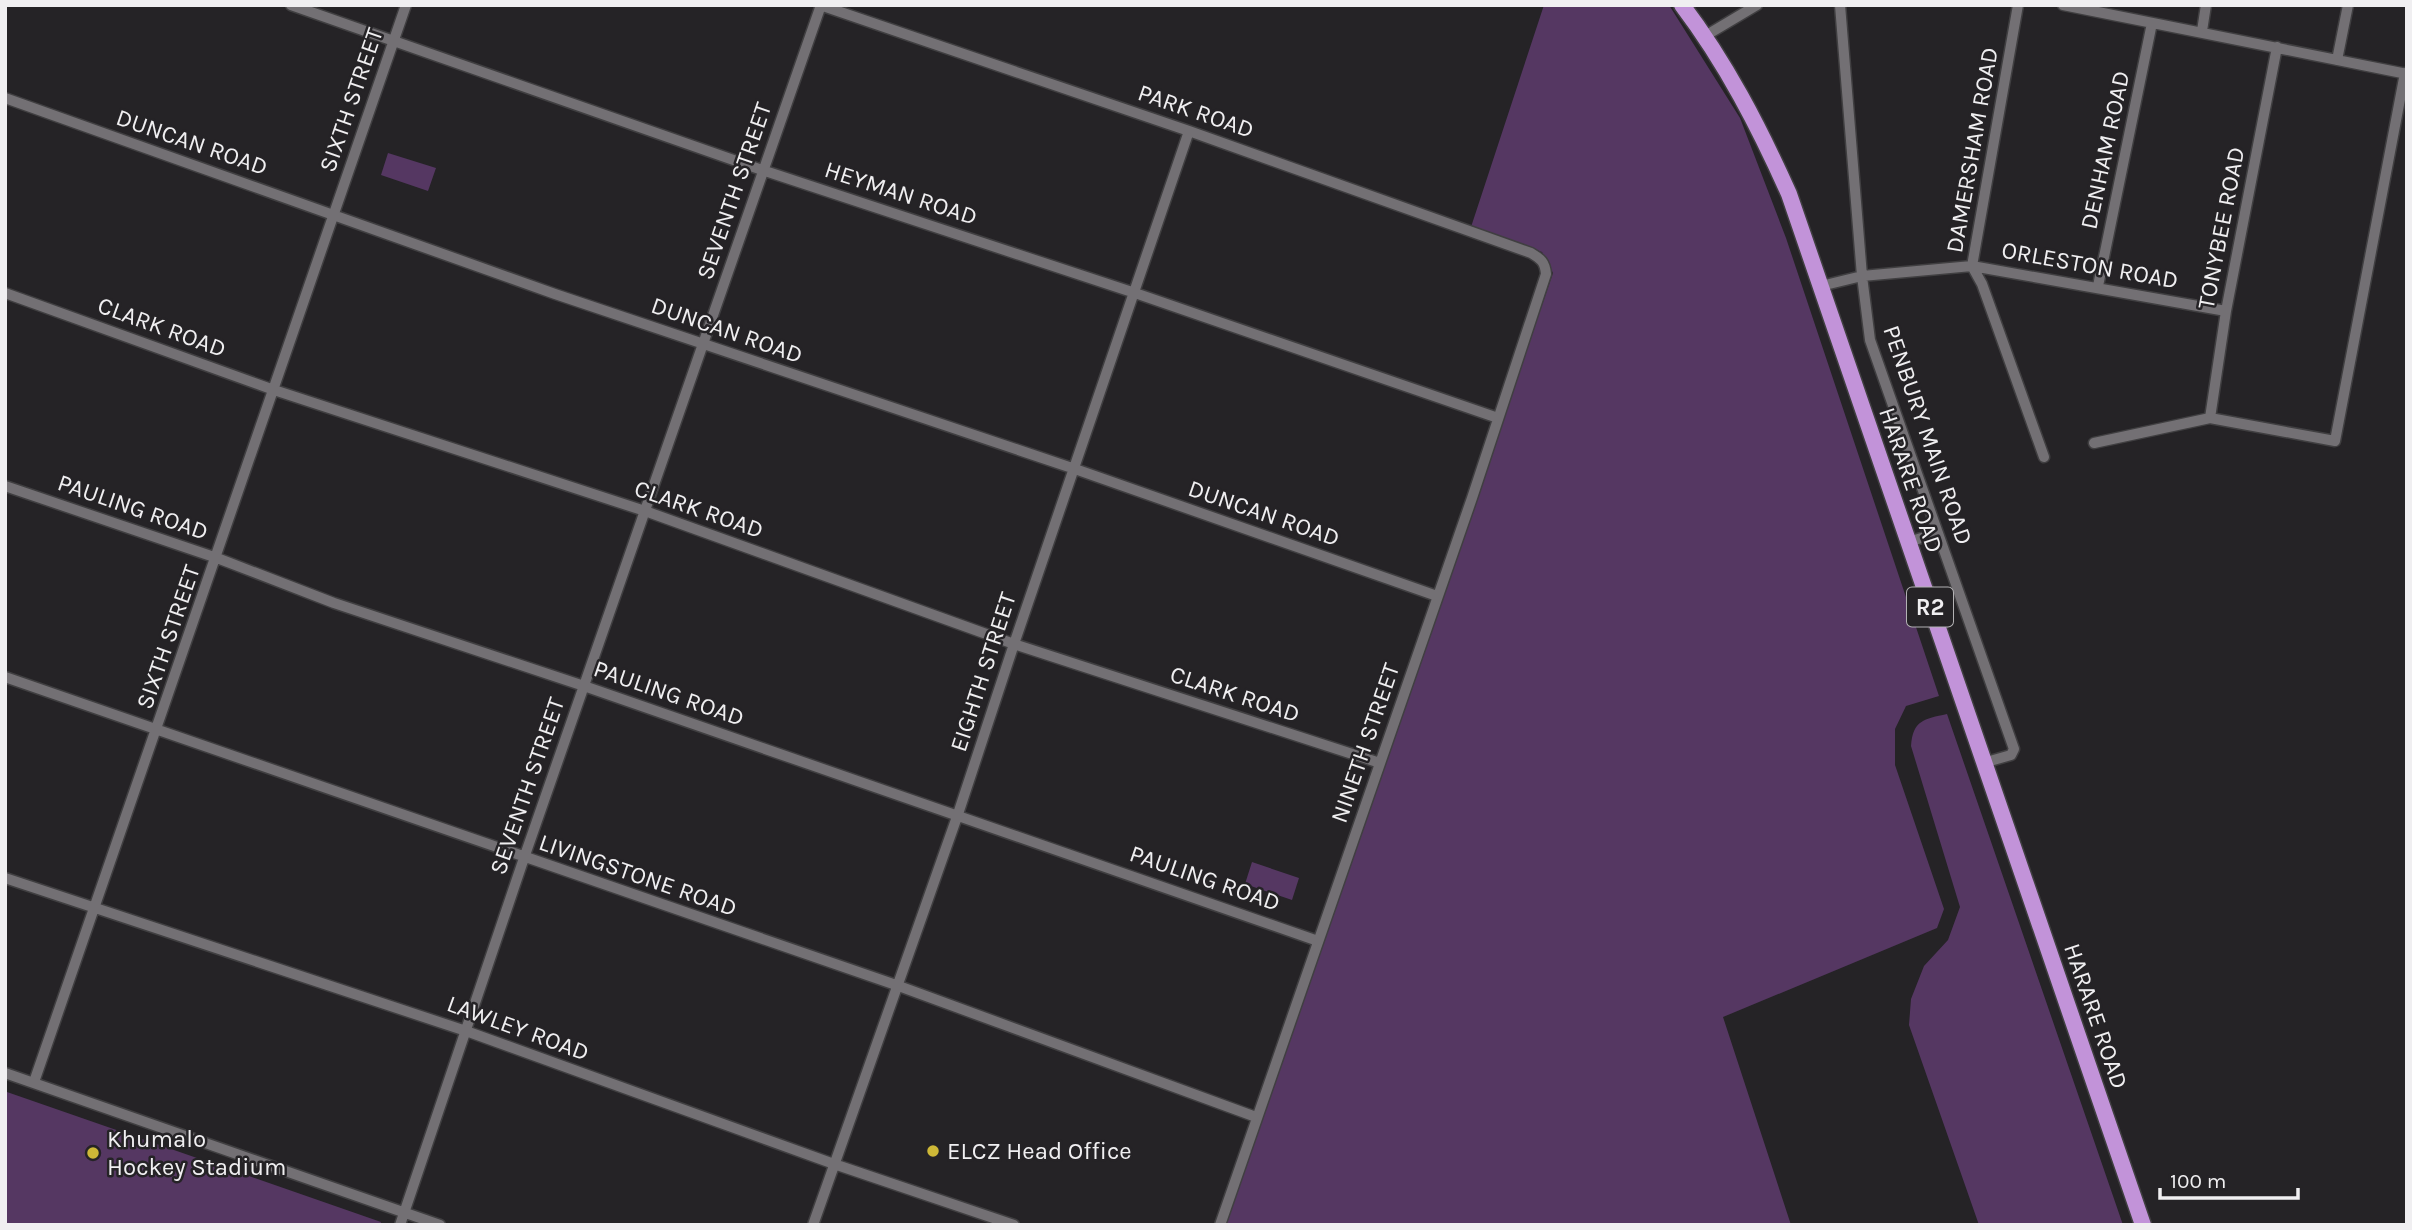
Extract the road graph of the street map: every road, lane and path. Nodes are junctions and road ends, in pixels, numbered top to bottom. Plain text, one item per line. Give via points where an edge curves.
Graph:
1 (291, 5) edge
2 (406, 5) edge
3 (821, 5) edge
4 (1682, 5) edge
5 (1757, 5) edge
6 (1840, 5) edge
7 (2018, 5) edge
8 (2063, 5) edge
9 (2206, 5) edge
10 (2348, 5) edge
11 (2152, 23) junction
12 (2202, 31) junction
13 (1705, 36) junction
14 (394, 40) junction
15 (2277, 47) junction
16 (2337, 60) junction
17 (2406, 74) edge
18 (5, 98) edge
19 (1189, 131) junction
20 (762, 170) junction
21 (334, 214) junction
22 (1972, 266) junction
23 (1546, 274) joint
24 (1862, 276) junction
25 (1821, 286) junction
26 (2098, 286) junction
27 (5, 293) edge
28 (1135, 293) junction
29 (2226, 311) junction
30 (703, 345) junction
31 (274, 390) junction
32 (1499, 418) junction
33 (2210, 418) junction
34 (2094, 443) dead end
35 (2044, 457) dead end
36 (1075, 469) junction
37 (5, 486) edge
38 (645, 511) junction
39 (1938, 533) junction
40 (1908, 542) junction
41 (217, 558) junction
42 (1437, 596) junction
43 (1014, 643) junction
44 (5, 677) edge
45 (584, 686) junction
46 (158, 730) junction
47 (1380, 763) junction
48 (1983, 763) junction
49 (958, 814) junction
50 (524, 858) junction
51 (5, 878) edge
52 (95, 908) junction
53 (1318, 941) junction
54 (896, 985) junction
55 (466, 1031) junction
56 (5, 1073) edge
57 (34, 1082) junction
58 (1256, 1117) junction
59 (834, 1164) junction
60 (405, 1212) junction
61 (400, 1225) edge
62 (440, 1225) edge
63 (813, 1225) edge
64 (1014, 1225) edge
65 (1220, 1225) edge
66 (2144, 1225) edge

1 - 14 street, HEYMAN ROAD
2 - 14 street, SIXTH STREET
3 - 19 street, PARK ROAD
3 - 20 street, SEVENTH STREET
4 - 13 highway, HARARE ROAD / R2
5 - 13 street
6 - 24 street, PENBURY MAIN ROAD
7 - 22 street, DAMERSHAM ROAD
8 - 11 street
9 - 12 street
10 - 16 street
11 - 12 street
11 - 26 street, DENHAM ROAD
12 - 15 street
13 - 25 highway, HARARE ROAD / R2 via 1761,131
14 - 20 street, HEYMAN ROAD
14 - 21 street, SIXTH STREET
15 - 16 street
15 - 29 street, TONYBEE ROAD
16 - 17 street
17 - 33 street via 2335,441
18 - 21 street, DUNCAN ROAD
19 - 23 street, PARK ROAD via 1531,253 1543,261
19 - 28 street, EIGHTH STREET
20 - 28 street, HEYMAN ROAD
20 - 30 street, SEVENTH STREET
21 - 30 street, DUNCAN ROAD
21 - 31 street, SIXTH STREET
22 - 24 street, ORLESTON ROAD
22 - 26 street, ORLESTON ROAD
22 - 35 street, DAMERSHAM ROAD
23 - 32 street, NINETH STREET
24 - 25 street, ORLESTON ROAD
24 - 39 street, PENBURY MAIN ROAD via 1870,340
25 - 40 highway, HARARE ROAD / R2
26 - 29 street, ORLESTON ROAD
27 - 31 street, CLARK ROAD
28 - 32 street, HEYMAN ROAD
28 - 36 street, EIGHTH STREET
29 - 33 street, TONYBEE ROAD
30 - 36 street, DUNCAN ROAD
30 - 38 street, SEVENTH STREET
31 - 38 street, CLARK ROAD
31 - 41 street, SIXTH STREET
32 - 42 street, NINETH STREET
33 - 34 street
36 - 42 street, DUNCAN ROAD
36 - 43 street, EIGHTH STREET
37 - 41 street, PAULING ROAD
38 - 43 street, CLARK ROAD
38 - 45 street, SEVENTH STREET
39 - 40 street
39 - 48 street, PENBURY MAIN ROAD via 2014,749 2011,755
40 - 48 highway, HARARE ROAD / R2
41 - 45 street, PAULING ROAD via 334,604
41 - 46 street, SIXTH STREET
42 - 47 street, NINETH STREET
43 - 47 street, CLARK ROAD
43 - 49 street, EIGHTH STREET
44 - 46 street, LIVINGSTONE ROAD
45 - 49 street, PAULING ROAD
45 - 50 street, SEVENTH STREET
46 - 50 street, LIVINGSTONE ROAD
46 - 52 street, SIXTH STREET
47 - 53 street, NINETH STREET
48 - 66 highway, HARARE ROAD / R2
49 - 53 street, PAULING ROAD
49 - 54 street, EIGHTH STREET
50 - 54 street, LIVINGSTONE ROAD
50 - 55 street, SEVENTH STREET
51 - 52 street, LAWLEY ROAD
52 - 55 street, LAWLEY ROAD
52 - 57 street, SIXTH STREET
53 - 58 street, NINETH STREET
54 - 58 street, LIVINGSTONE ROAD
54 - 59 street, EIGHTH STREET
55 - 59 street, LAWLEY ROAD
55 - 60 street, SEVENTH STREET
56 - 57 street
57 - 60 street
58 - 65 street, NINETH STREET
59 - 63 street, EIGHTH STREET
59 - 64 street, LAWLEY ROAD
60 - 61 street, SEVENTH STREET
60 - 62 street

